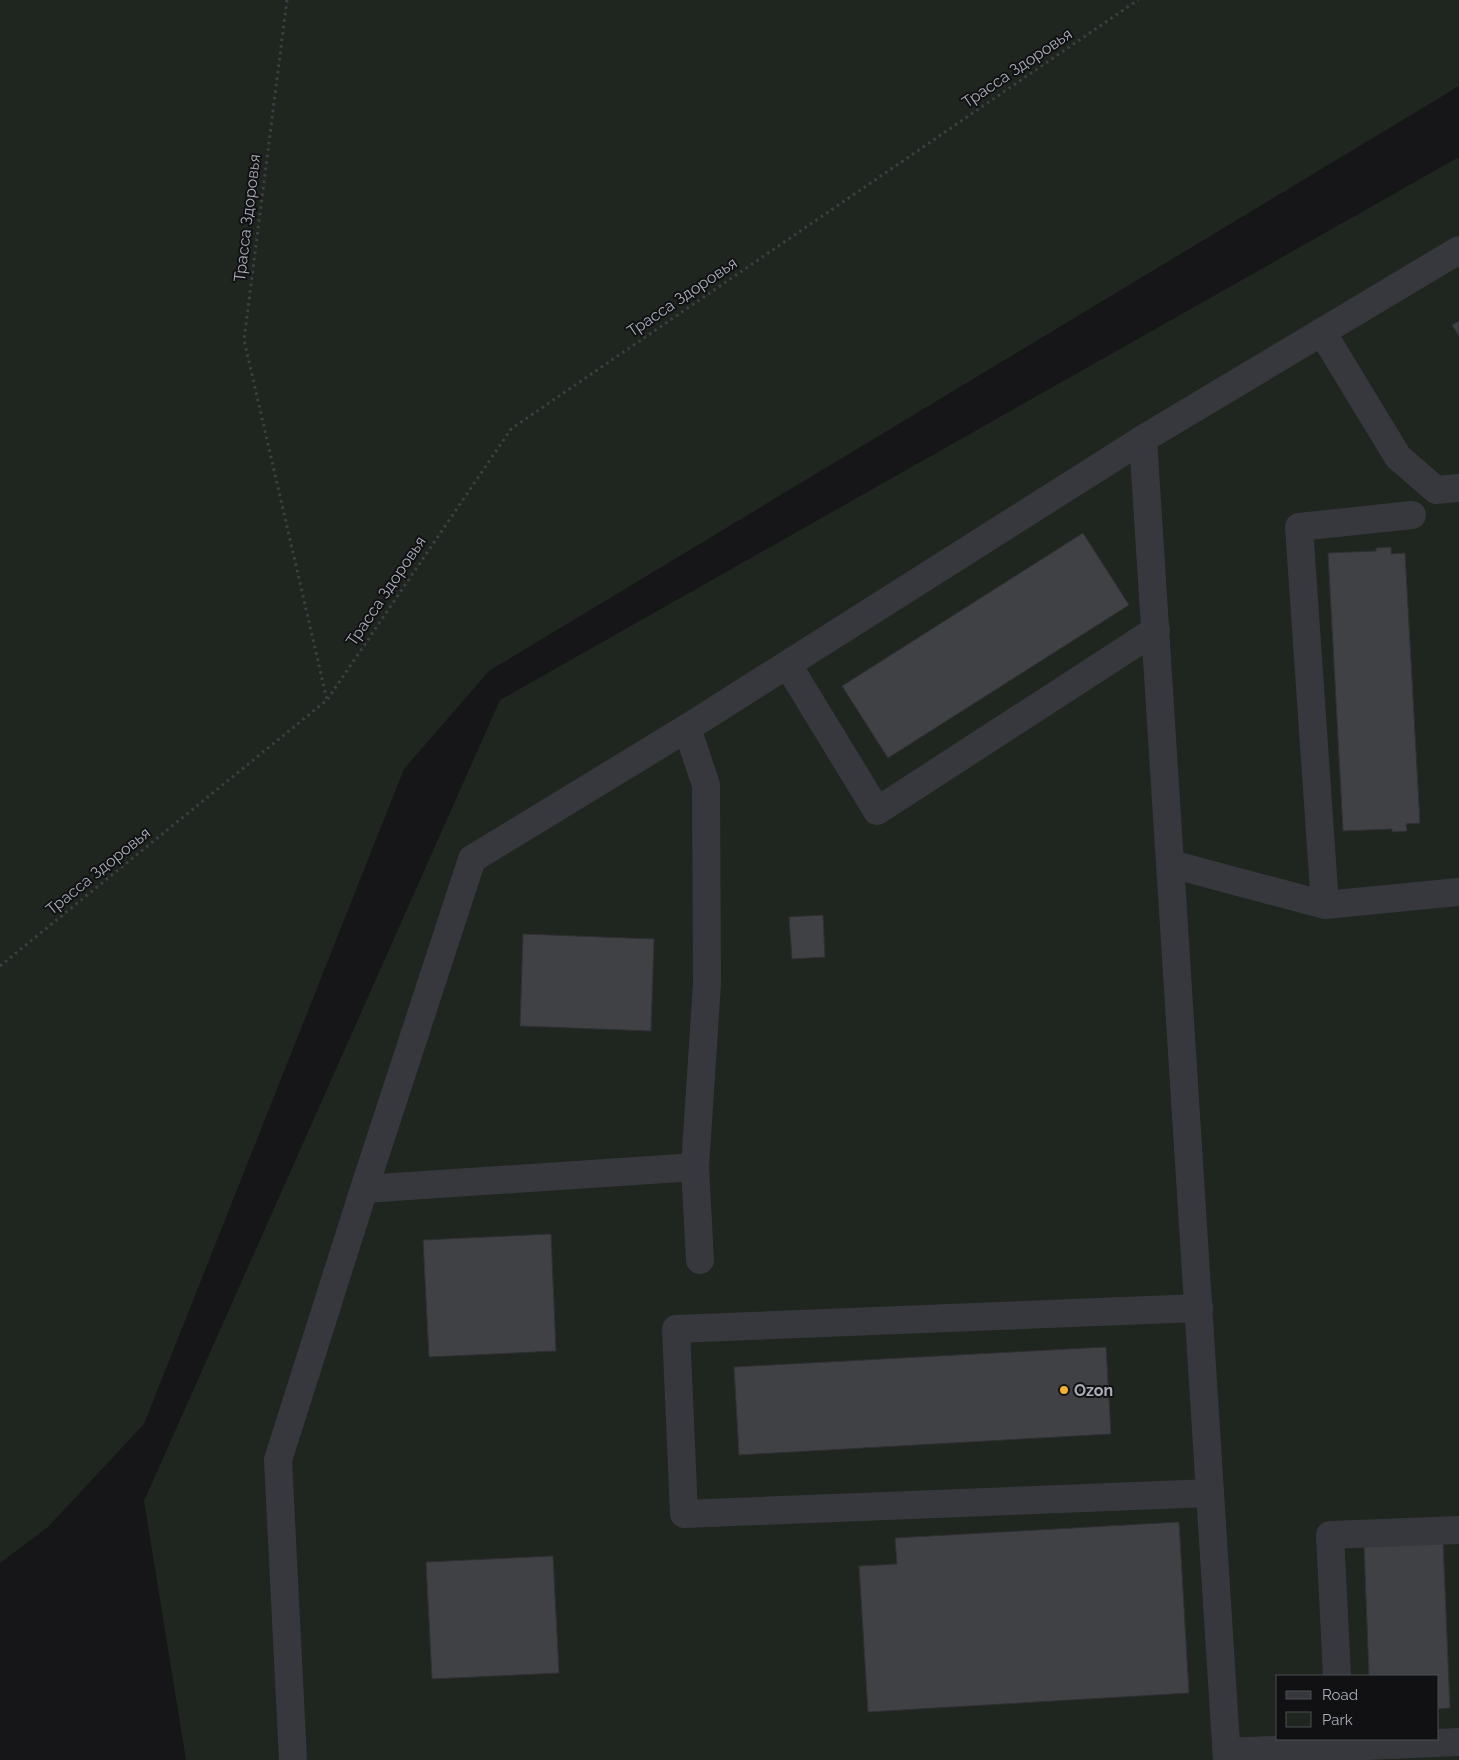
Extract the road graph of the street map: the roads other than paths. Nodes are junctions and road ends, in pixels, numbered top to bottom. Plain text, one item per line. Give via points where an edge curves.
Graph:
1 (1459, 250) edge
2 (1322, 332) junction
3 (1144, 439) junction
4 (1459, 488) edge
5 (1412, 515) dead end
6 (1156, 630) junction
7 (788, 665) junction
8 (687, 728) junction
9 (1170, 864) junction
10 (1459, 892) edge
11 (1325, 905) junction
12 (695, 1167) junction
13 (364, 1189) junction
14 (700, 1260) dead end
15 (1199, 1308) junction
16 (1210, 1492) junction
17 (1459, 1530) edge
18 (1337, 1675) edge
19 (1459, 1742) edge
20 (1340, 1743) edge
21 (1227, 1756) edge
22 (293, 1760) edge

1 - 2 lane
2 - 3 lane
2 - 4 lane via 1398,457 1436,490
3 - 6 lane
3 - 7 lane
5 - 11 lane via 1299,527
6 - 7 lane via 877,812
6 - 9 lane
7 - 8 lane
8 - 12 lane via 706,785 707,984
8 - 13 lane via 472,859
9 - 11 lane
9 - 15 lane
10 - 11 lane
12 - 13 lane
12 - 14 lane
13 - 22 lane via 278,1460
15 - 16 lane
15 - 16 lane via 676,1329 684,1514
16 - 21 lane
17 - 18 lane via 1330,1535
19 - 20 lane
20 - 21 lane

